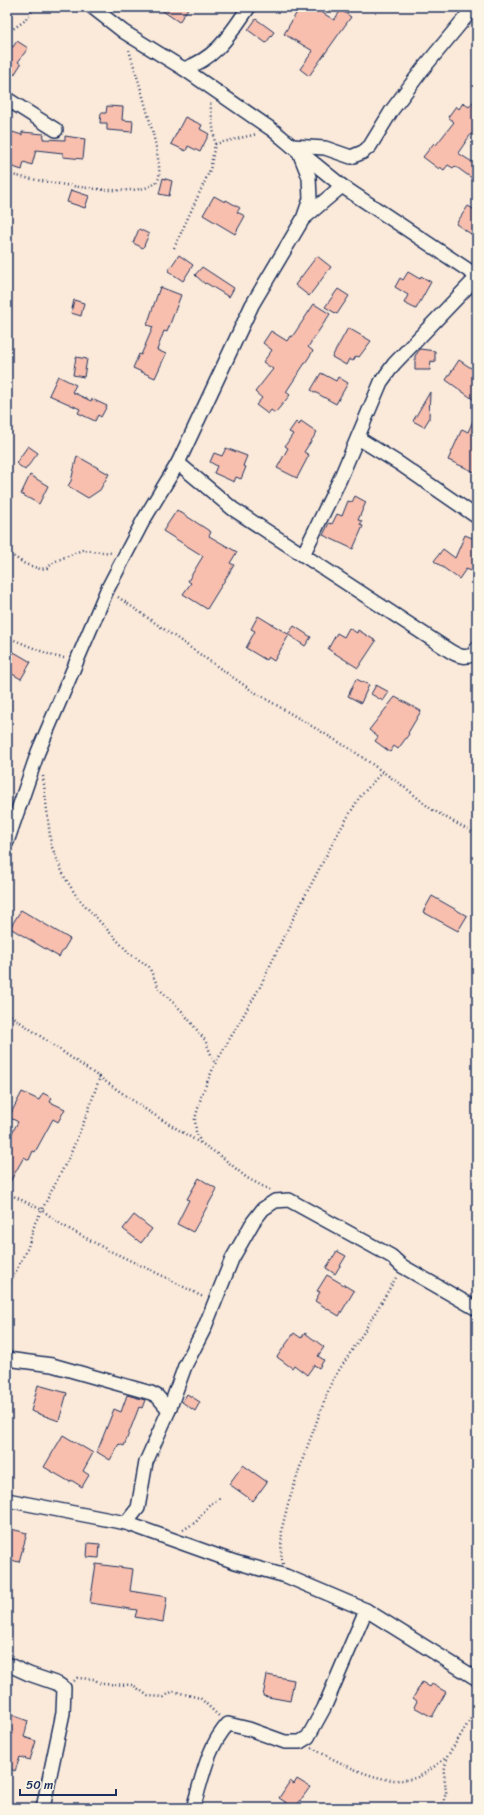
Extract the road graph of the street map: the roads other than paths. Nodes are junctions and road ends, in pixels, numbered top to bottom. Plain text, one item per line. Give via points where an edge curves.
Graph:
1 (92, 7) edge
2 (249, 7) edge
3 (474, 7) edge
4 (184, 69) junction
5 (7, 99) edge
6 (56, 130) dead end
7 (296, 149) junction
8 (342, 186) junction
9 (303, 219) junction
10 (477, 276) edge
11 (358, 438) junction
12 (178, 463) junction
13 (477, 517) edge
14 (303, 555) junction
15 (476, 655) edge
16 (7, 842) edge
17 (477, 1309) edge
18 (7, 1359) edge
19 (169, 1410) junction
20 (7, 1500) edge
21 (126, 1524) junction
22 (366, 1610) junction
23 (7, 1664) edge
24 (477, 1679) edge
25 (43, 1808) edge
26 (192, 1808) edge

1 - 4 street via 124,32
2 - 4 street via 211,55 198,64
3 - 7 street via 422,70 392,110 370,146 363,152 351,157 325,148
4 - 7 street
5 - 6 street
7 - 8 street
7 - 9 street via 308,177 310,199
8 - 9 street
8 - 10 street
9 - 12 street via 252,305
10 - 11 street via 394,364 379,388
11 - 13 street
11 - 14 street
12 - 14 street via 233,509
12 - 16 street via 143,521 107,590 38,752
14 - 15 street via 454,654 467,657
17 - 19 street via 402,1266 391,1256 289,1200 275,1201 263,1209 253,1222 232,1259 204,1329 185,1366
18 - 19 street via 52,1365 151,1393
19 - 21 street via 146,1462 138,1508
20 - 21 street
21 - 22 street via 235,1562 286,1576
22 - 24 street
22 - 26 street via 324,1708 308,1738 300,1742 285,1742 228,1724 220,1732 211,1750
23 - 25 street via 64,1688 63,1713

